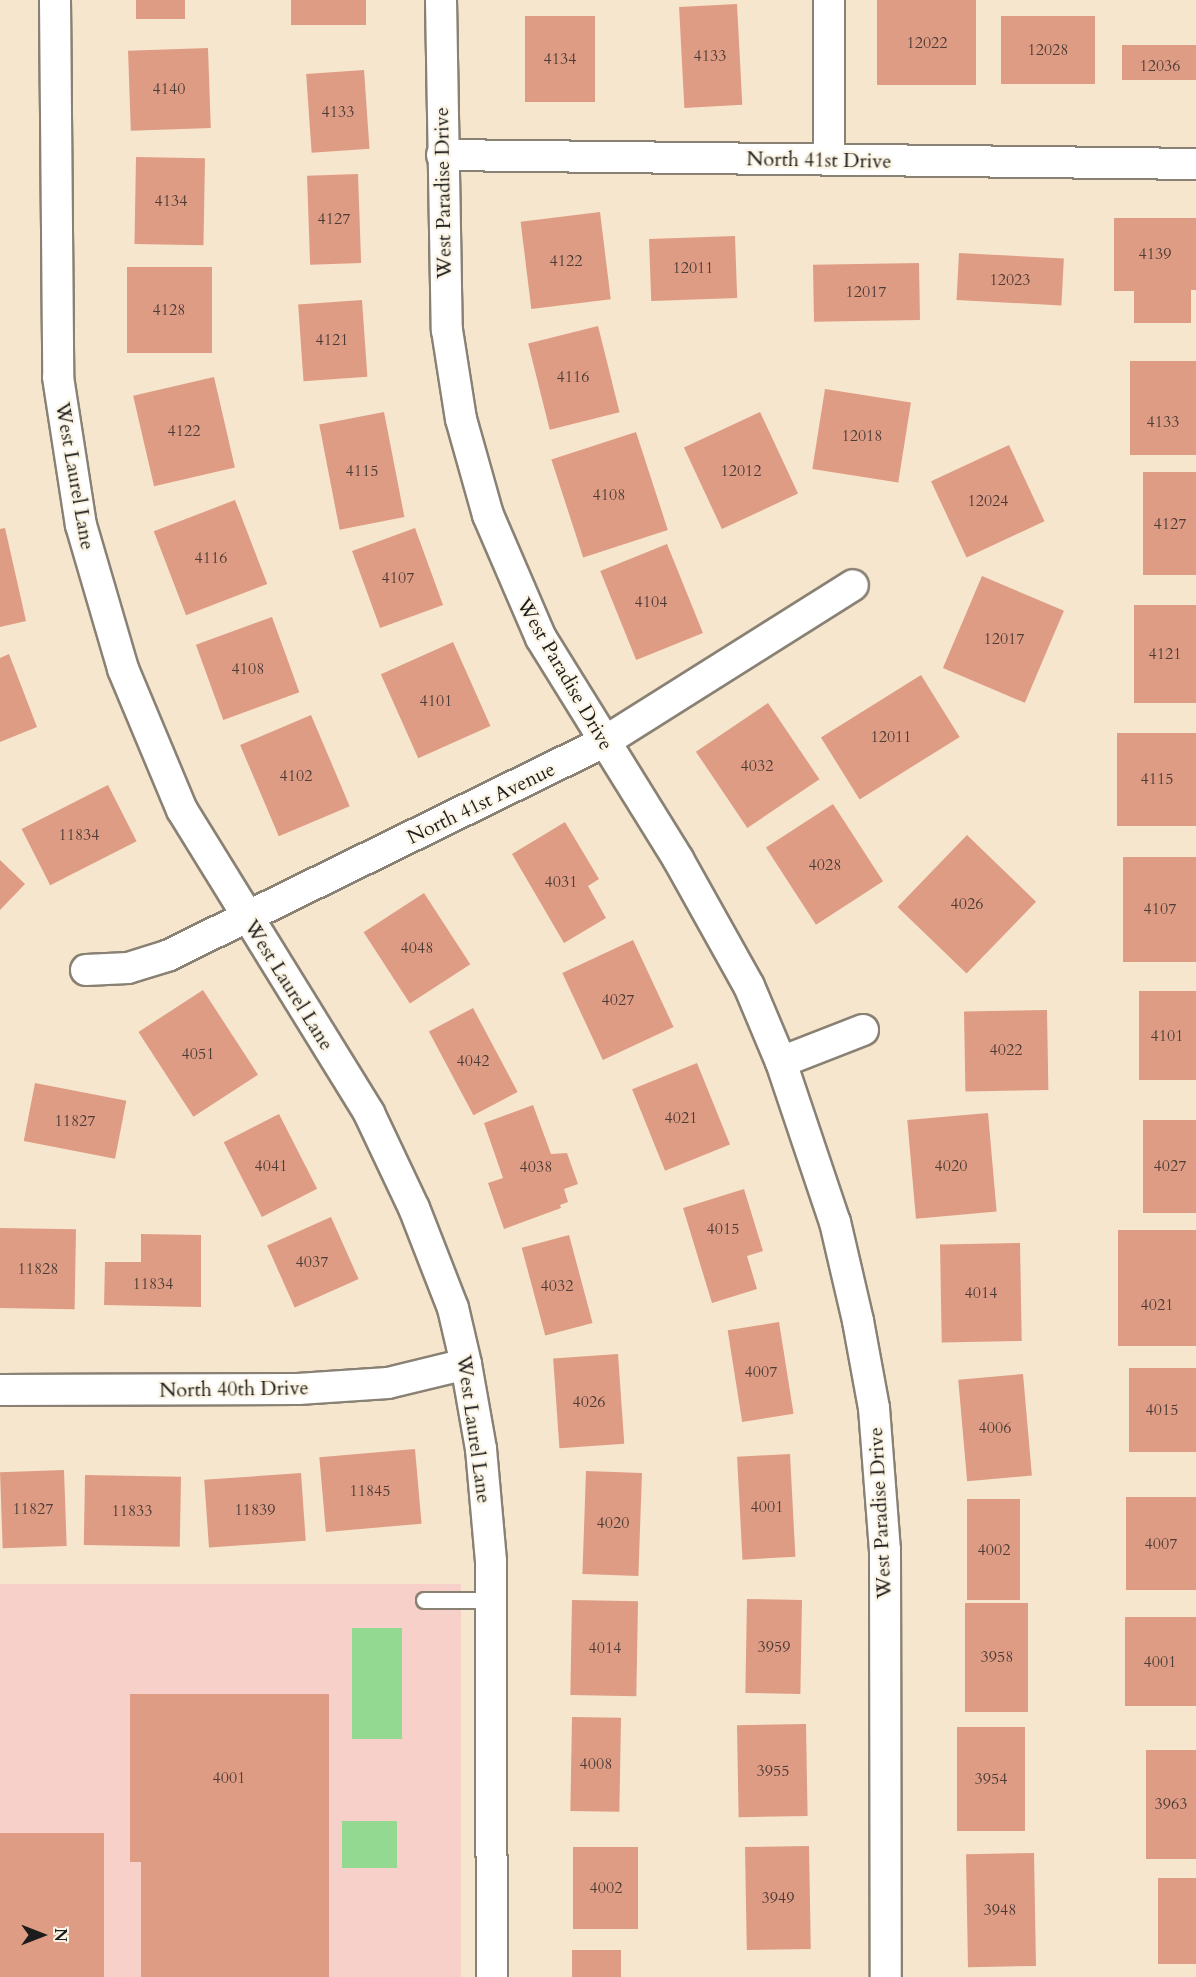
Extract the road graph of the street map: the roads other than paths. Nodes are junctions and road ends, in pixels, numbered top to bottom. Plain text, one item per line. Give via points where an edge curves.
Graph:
1 (55, 0) edge
2 (441, 0) edge
3 (829, 0) edge
4 (442, 155) junction
5 (830, 160) junction
6 (1196, 164) edge
7 (853, 585) dead end
8 (604, 742) junction
9 (248, 918) junction
10 (86, 970) dead end
11 (863, 1030) dead end
12 (781, 1062) junction
13 (466, 1364) junction
14 (0, 1390) edge
15 (424, 1600) dead end
16 (491, 1600) junction
17 (492, 1977) edge
18 (886, 1977) edge

1 - 9 street, West Laurel Lane via 58,377 81,525 123,669 182,810
2 - 4 street, West Paradise Drive
3 - 5 street
4 - 5 street, North 41st Drive
4 - 8 street, West Paradise Drive via 447,330 473,464 520,598
5 - 6 street, North 41st Drive
7 - 8 street, North 41st Avenue
8 - 9 street, North 41st Avenue
8 - 12 street, West Paradise Drive via 714,921 749,986
9 - 10 street, North 41st Avenue via 148,963
9 - 13 street, West Laurel Lane via 369,1113 436,1263 453,1308
11 - 12 street
12 - 18 street, West Paradise Drive via 835,1222 874,1408 885,1550
13 - 14 street, North 40th Drive via 388,1383 298,1389
13 - 16 street, West Laurel Lane via 481,1449
15 - 16 lane
16 - 17 street, West Laurel Lane

